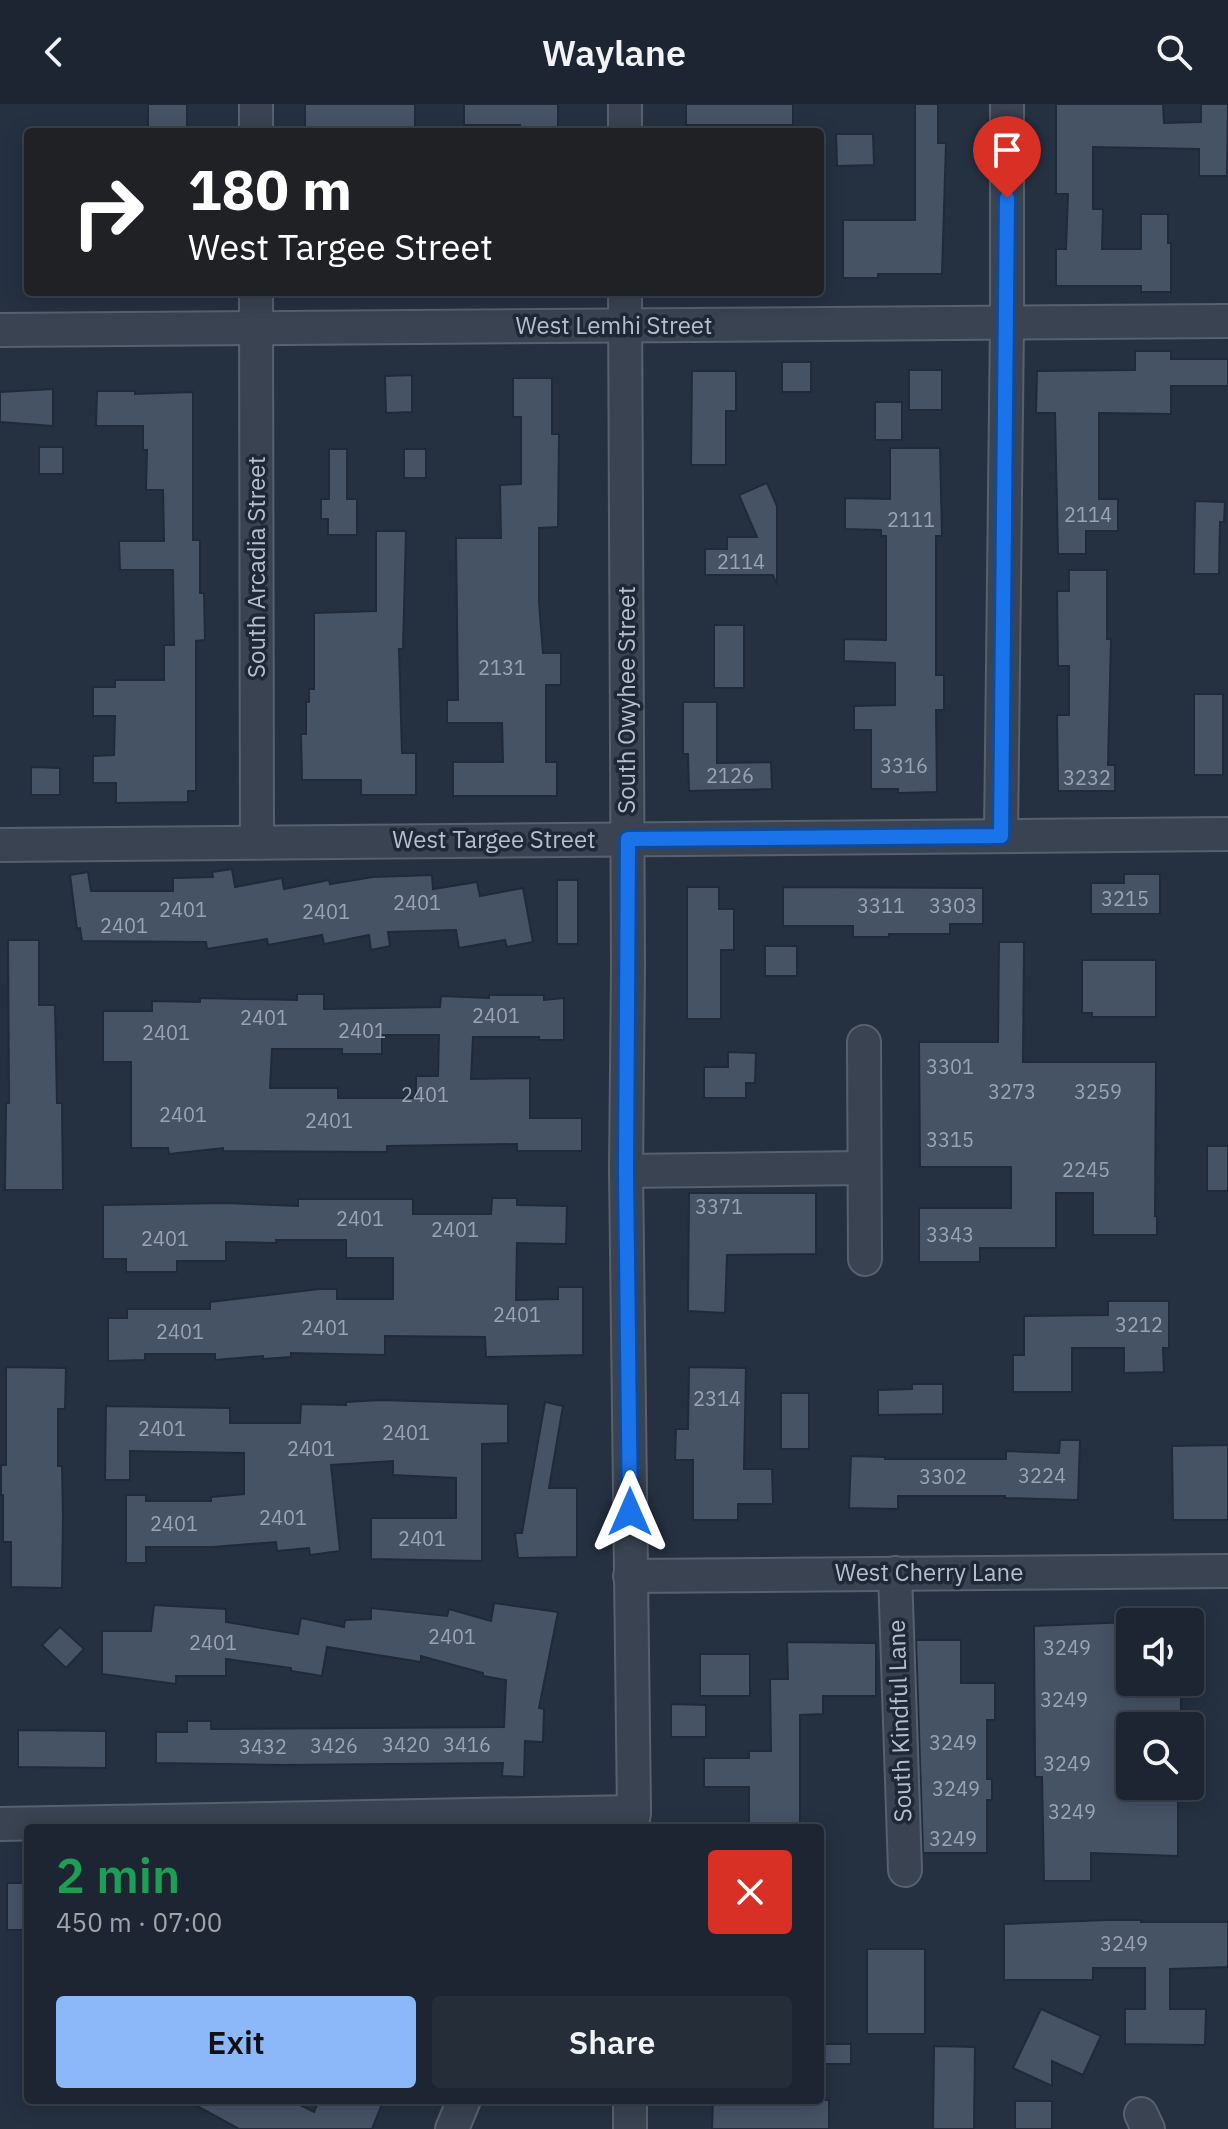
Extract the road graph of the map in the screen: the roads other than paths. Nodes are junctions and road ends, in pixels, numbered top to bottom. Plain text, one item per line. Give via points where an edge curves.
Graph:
1 (256, 104) edge
2 (625, 104) edge
3 (1007, 104) edge
4 (256, 128) edge
5 (625, 128) edge
6 (256, 296) edge
7 (625, 296) edge
8 (1228, 321) edge
9 (1007, 323) junction
10 (625, 325) junction
11 (256, 328) junction
12 (0, 330) edge
13 (1228, 834) edge
14 (1001, 836) junction
15 (628, 839) junction
16 (257, 842) junction
17 (0, 845) edge
18 (864, 1042) dead end
19 (864, 1168) junction
20 (626, 1171) junction
21 (865, 1259) dead end
22 (1228, 1571) edge
23 (895, 1573) junction
24 (630, 1576) junction
25 (633, 1820) edge
26 (0, 1824) edge
27 (905, 1870) dead end
28 (462, 2104) edge
29 (630, 2104) edge
30 (452, 2129) edge
31 (630, 2129) edge

1 - 4 street
2 - 5 street
3 - 9 street
6 - 11 street, South Arcadia Street
7 - 10 street, South Owyhee Street
8 - 9 street, West Lemhi Street
9 - 10 street, West Lemhi Street
9 - 14 street
10 - 11 street, West Lemhi Street
10 - 15 street, South Owyhee Street
11 - 12 street, West Lemhi Street
11 - 16 street, South Arcadia Street
13 - 14 street, West Targee Street
14 - 15 street, West Targee Street
15 - 16 street, West Targee Street
15 - 20 street, South Owyhee Street
16 - 17 street, West Targee Street
18 - 19 street
19 - 20 street
19 - 21 street
20 - 24 street, South Owyhee Street
22 - 23 street, West Cherry Lane
23 - 24 street, West Cherry Lane
23 - 27 street, South Kindful Lane
24 - 25 street, South Owyhee Street
25 - 26 street
28 - 30 street
29 - 31 street

